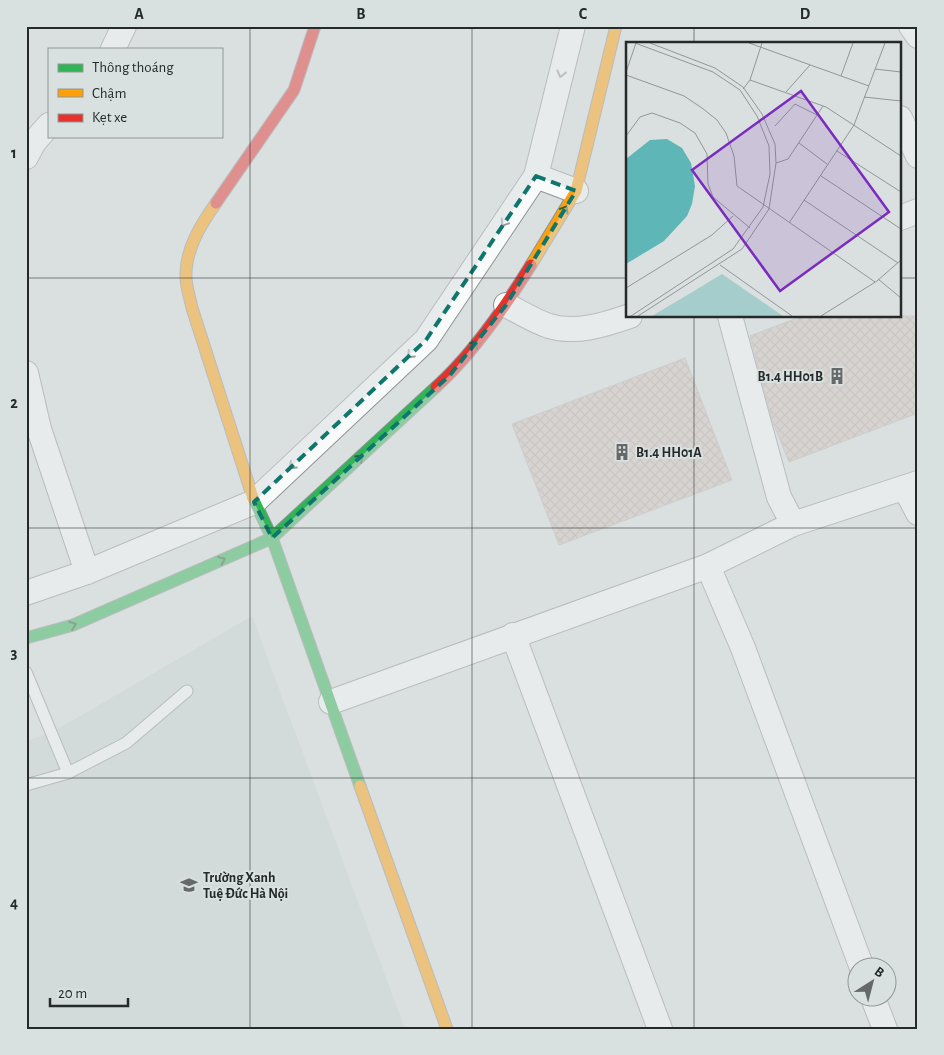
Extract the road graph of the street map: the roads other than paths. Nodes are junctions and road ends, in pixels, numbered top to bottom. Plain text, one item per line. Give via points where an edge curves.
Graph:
1 (124, 26) edge
2 (316, 26) edge
3 (573, 26) edge
4 (616, 26) edge
5 (911, 26) edge
6 (918, 36) edge
7 (113, 48) edge
8 (902, 122) edge
9 (48, 126) edge
10 (918, 156) edge
11 (26, 158) edge
12 (536, 176) junction
13 (576, 191) junction
14 (918, 211) edge
15 (902, 217) edge
16 (506, 305) junction
17 (626, 317) edge
18 (731, 318) edge
19 (26, 373) edge
20 (32, 430) edge
21 (912, 486) edge
22 (254, 502) junction
23 (918, 513) edge
24 (793, 524) junction
25 (272, 538) junction
26 (708, 566) junction
27 (87, 572) junction
28 (26, 593) edge
29 (513, 635) junction
30 (26, 638) edge
31 (26, 672) edge
32 (187, 691) dead end
33 (332, 702) junction
34 (68, 773) junction
35 (26, 784) edge
36 (858, 958) edge
37 (877, 1008) edge
38 (447, 1029) edge
39 (660, 1029) edge
40 (885, 1029) edge

1 - 7 street
2 - 22 street via 294,90 205,219 191,247 186,277 192,308
3 -> 12 street
4 - 13 street
5 - 6 street
8 - 10 street
9 - 11 street via 34,142
12 - 13 street
12 -> 22 street via 426,340
16 -> 13 street
14 - 15 street
16 - 17 street via 548,326 560,328 590,328
25 -> 16 street via 450,375
18 - 24 street via 779,497
19 - 20 street
20 - 27 street
21 - 23 street
21 - 24 street
22 - 25 street
22 - 27 street
24 - 26 street
30 -> 25 street via 74,625
25 - 33 street
26 - 29 street
26 - 36 street via 746,657
27 - 28 street
29 - 33 street
29 - 39 street
31 - 34 lane
32 - 34 lane via 126,743
33 - 38 street
34 - 35 lane
37 - 40 street

